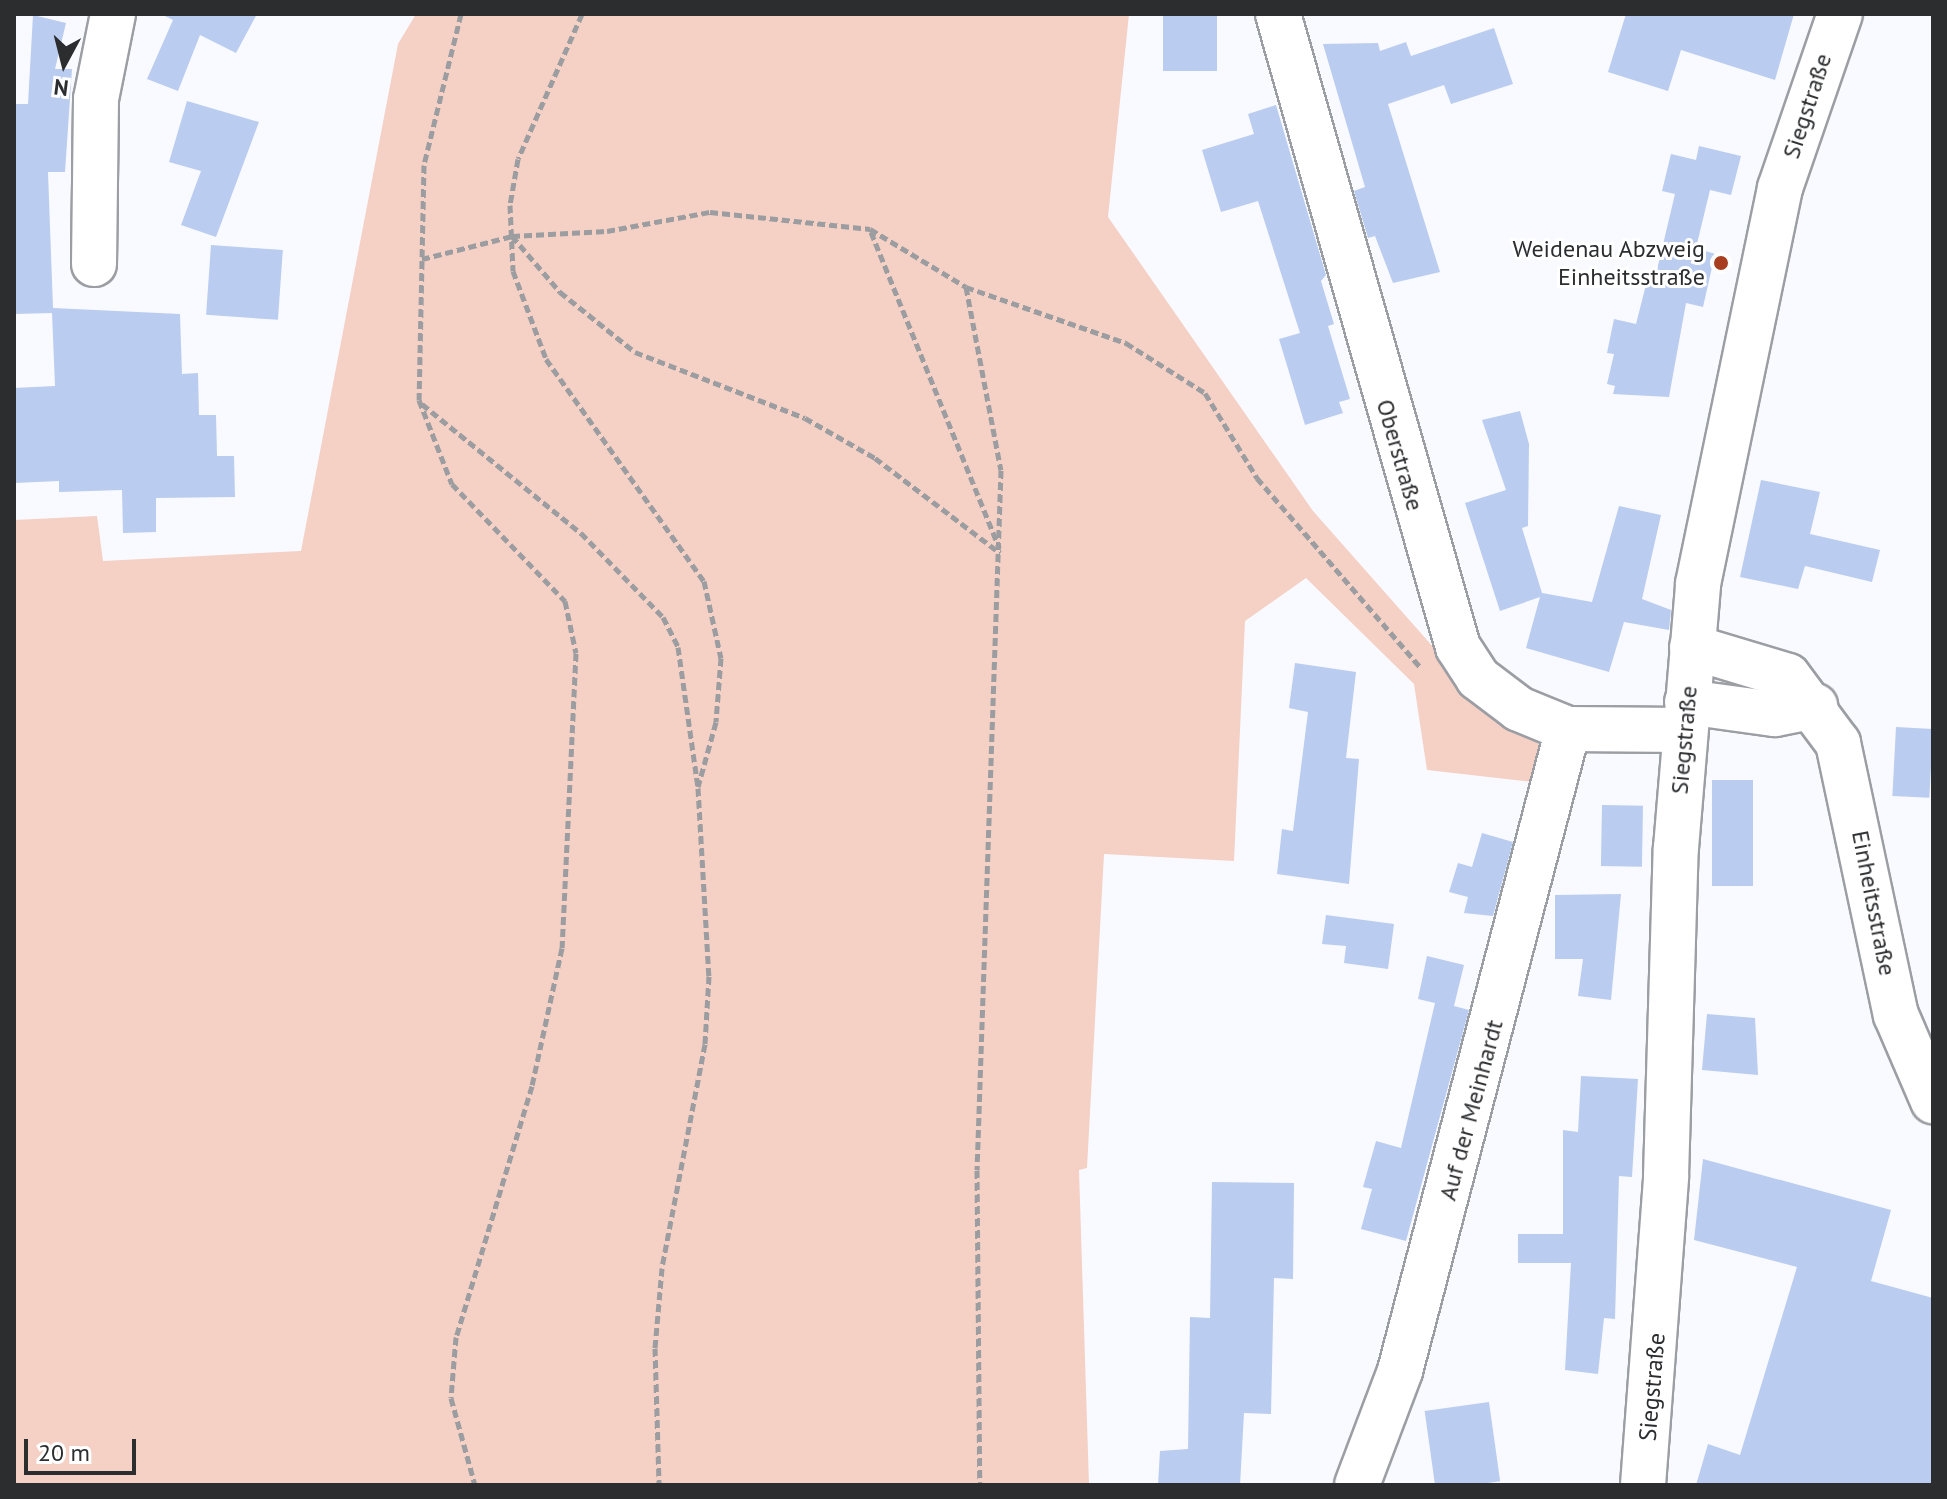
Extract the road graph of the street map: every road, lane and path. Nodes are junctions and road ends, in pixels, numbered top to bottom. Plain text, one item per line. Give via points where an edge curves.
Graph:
1 (113, 14) edge
2 (461, 14) edge
3 (582, 14) edge
4 (1278, 14) edge
5 (1840, 14) edge
6 (870, 229) junction
7 (512, 236) junction
8 (422, 259) junction
9 (94, 264) dead end
10 (966, 287) junction
11 (419, 400) junction
12 (1001, 553) junction
13 (1692, 647) junction
14 (1424, 671) dead end
15 (1815, 706) junction
16 (1686, 716) junction
17 (1568, 729) junction
18 (698, 788) junction
19 (1933, 1101) edge
20 (475, 1485) edge
21 (659, 1485) edge
22 (980, 1485) edge
23 (1357, 1485) edge
24 (1643, 1485) edge

1 - 9 street via 96,99
2 - 8 path via 424,165
3 - 7 path via 518,159
4 - 17 street, Oberstraße via 1458,647 1478,678 1519,709
5 - 13 street, Siegstraße via 1780,188 1752,306
6 - 7 path via 710,212 607,231
6 - 10 path
6 - 12 path
7 - 8 path
7 - 12 path via 560,292 635,352 805,418 875,458
7 - 18 path via 523,309 546,359 704,581 721,658 716,722
8 - 11 path
10 - 12 path via 1001,470
10 - 14 path via 1126,343 1205,393 1257,478
11 - 18 path via 581,533 663,617 678,647
11 - 20 path via 452,484 565,601 574,627 562,948 532,1086 456,1337 451,1398
12 - 22 path via 977,1170
13 - 15 street, Einheitsstraße via 1788,676
13 - 16 street, Siegstraße
15 - 16 street via 1775,714
15 - 19 street, Einheitsstraße via 1849,774 1896,1015
16 - 17 street, Oberstraße
16 - 24 street, Siegstraße via 1661,1276
17 - 23 street, Auf der Meinhardt via 1400,1371
18 - 21 path via 705,1044 662,1268 655,1348

